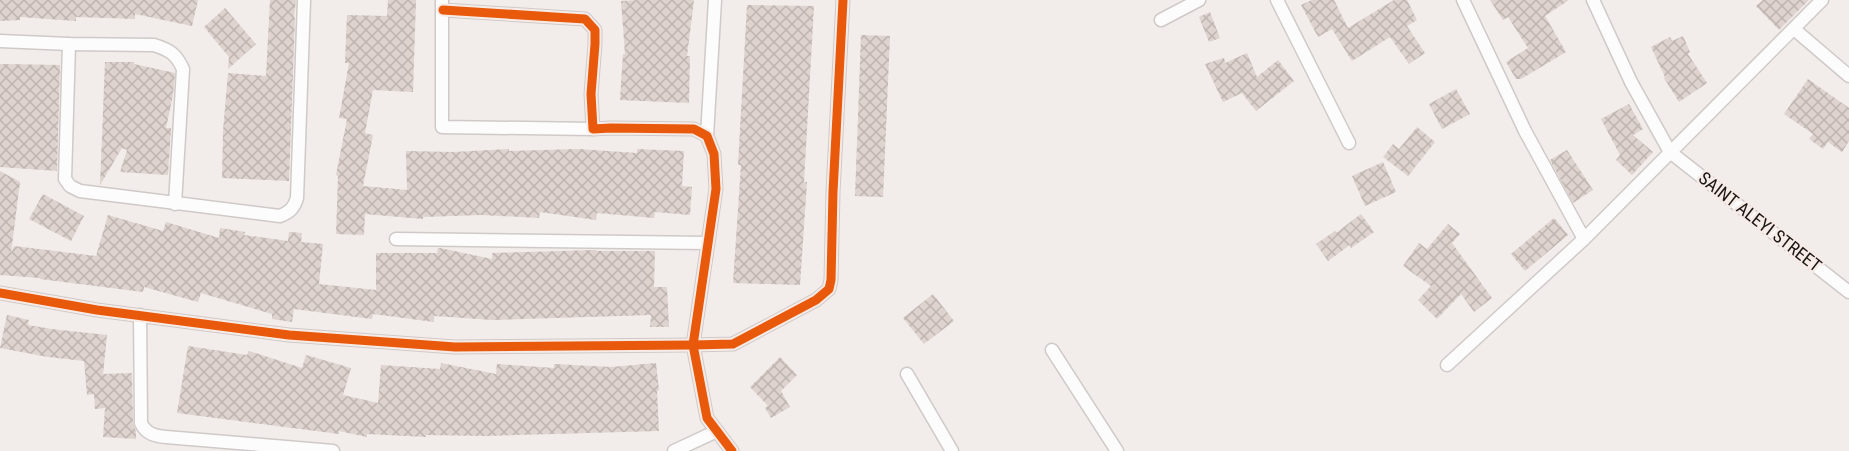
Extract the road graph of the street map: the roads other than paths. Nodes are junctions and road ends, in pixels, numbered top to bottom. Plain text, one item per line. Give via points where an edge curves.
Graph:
1 (304, 0) edge
2 (715, 0) edge
3 (843, 0) edge
4 (1199, 0) edge
5 (1277, 0) edge
6 (1463, 0) edge
7 (1593, 0) edge
8 (1822, 0) edge
9 (442, 5) edge
10 (1161, 20) dead end
11 (1794, 29) junction
12 (0, 41) edge
13 (69, 44) junction
14 (1849, 76) edge
15 (593, 129) junction
16 (707, 136) junction
17 (1349, 143) dead end
18 (1670, 152) junction
19 (175, 204) junction
20 (396, 239) dead end
21 (1584, 239) junction
22 (707, 243) junction
23 (1849, 292) edge
24 (0, 293) edge
25 (140, 315) junction
26 (693, 345) junction
27 (1052, 350) dead end
28 (1447, 365) dead end
29 (907, 375) dead end
30 (717, 431) junction
31 (333, 451) edge
32 (674, 451) edge
33 (732, 451) edge
34 (952, 451) edge
35 (1117, 451) edge

1 - 19 street via 294,208 280,216
2 - 16 street
3 - 26 street via 829,289 816,300 733,344
4 - 10 street
5 - 17 street
6 - 21 street via 1525,131
7 - 18 street via 1631,82
8 - 11 street
9 - 15 street via 585,19 595,30
9 - 15 street via 442,127
11 - 14 street
11 - 18 street
12 - 13 street
13 - 19 street via 65,179 80,191
13 - 19 street via 154,45 178,58 183,69
15 - 16 street via 694,129
16 - 22 street via 714,154 716,189
18 - 21 street
18 - 23 street, SAINT ALEYI STREET
20 - 22 street
21 - 28 street
22 - 26 street
24 - 25 street
25 - 26 street via 289,335 455,347
25 - 31 street via 144,430 166,437
26 - 30 street via 707,418
27 - 35 street
29 - 34 street
30 - 32 street
30 - 33 street

